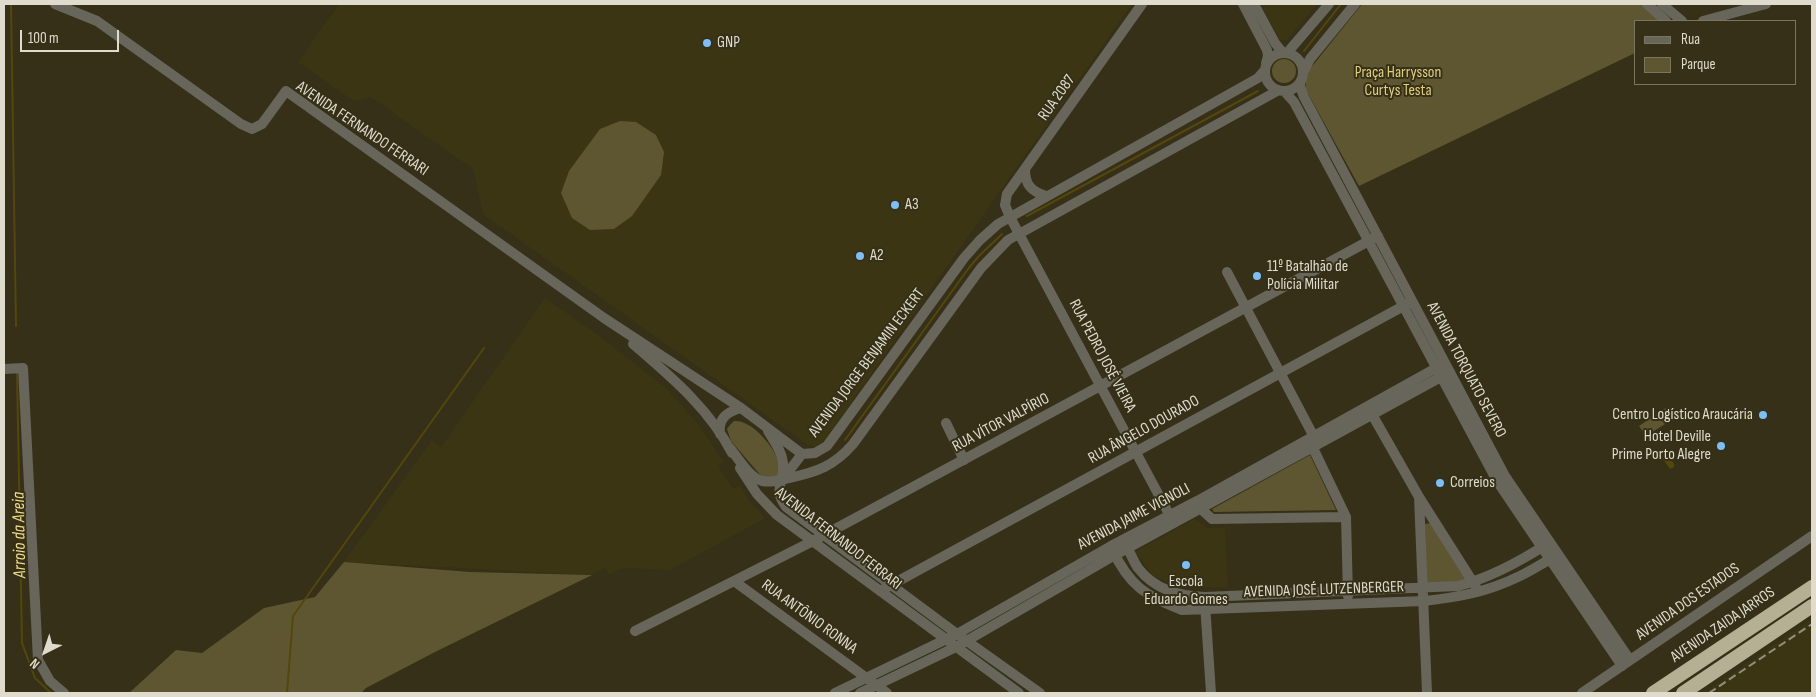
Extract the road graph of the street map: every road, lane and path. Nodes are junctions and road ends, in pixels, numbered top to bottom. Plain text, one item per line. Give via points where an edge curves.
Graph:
1 (55, 4) edge
2 (1142, 4) edge
3 (1243, 4) edge
4 (1254, 4) edge
5 (1329, 4) edge
6 (1355, 4) edge
7 (1647, 4) edge
8 (1662, 4) edge
9 (1766, 4) edge
10 (1665, 20) edge
11 (1681, 20) edge
12 (1707, 20) edge
13 (1285, 53) junction
14 (1266, 67) junction
15 (1302, 77) junction
16 (1282, 90) junction
17 (1025, 169) junction
18 (1046, 196) junction
19 (1008, 214) junction
20 (1019, 234) junction
21 (1373, 239) junction
22 (1227, 272) dead end
23 (1408, 304) junction
24 (1246, 308) junction
25 (604, 318) junction
26 (4, 369) edge
27 (1443, 370) junction
28 (1281, 373) junction
29 (1100, 386) junction
30 (741, 408) junction
31 (1370, 410) junction
32 (946, 423) dead end
33 (766, 426) junction
34 (720, 434) junction
35 (1314, 435) junction
36 (730, 448) junction
37 (1313, 448) junction
38 (1136, 452) junction
39 (802, 454) junction
40 (964, 460) junction
41 (782, 480) junction
42 (1418, 496) junction
43 (1199, 505) junction
44 (1170, 516) junction
45 (1346, 517) junction
46 (824, 536) junction
47 (1812, 536) edge
48 (813, 541) junction
49 (1125, 544) junction
50 (1546, 544) junction
51 (1113, 550) junction
52 (1554, 557) junction
53 (734, 581) junction
54 (1474, 582) junction
55 (890, 585) junction
56 (1812, 586) edge
57 (1424, 588) junction
58 (880, 591) junction
59 (1348, 591) junction
60 (1478, 592) junction
61 (1205, 597) junction
62 (1424, 601) junction
63 (1348, 604) junction
64 (899, 605) junction
65 (1812, 606) edge
66 (1205, 610) junction
67 (635, 631) dead end
68 (957, 634) junction
69 (946, 640) junction
70 (966, 641) junction
71 (956, 647) junction
72 (1626, 663) junction
73 (865, 677) junction
74 (875, 685) junction
75 (64, 693) edge
76 (835, 693) edge
77 (860, 693) edge
78 (887, 693) edge
79 (1019, 693) edge
80 (1040, 693) edge
81 (1211, 693) edge
82 (1427, 693) edge
83 (1582, 693) edge
84 (1653, 693) edge
85 (1683, 693) edge

1 - 25 street, AVENIDA FERNANDO FERRARI via 97,22 252,129 262,124 286,91
2 - 17 street, RUA 2087
3 - 14 street via 1267,50
4 - 13 street via 1275,43
5 - 13 street
6 - 15 street via 1310,60
7 - 10 street
8 - 11 street
9 - 12 street
13 - 14 street via 1273,55
13 - 15 street via 1297,58
14 - 16 street via 1268,83
14 - 18 street, AVENIDA JORGE BENJAMIN ECKERT via 1258,78
15 - 16 street via 1294,88
15 - 21 street, AVENIDA TORQUATO SEVERO via 1300,86 1304,97
16 - 20 street
16 - 21 street, AVENIDA TORQUATO SEVERO via 1294,102
17 - 18 street via 1025,180 1030,189
17 - 19 street, RUA 2087 via 1007,194 1005,205
18 - 19 street, AVENIDA JORGE BENJAMIN ECKERT
19 - 20 street, RUA PEDRO JOSÉ VIEIRA
19 - 39 street, AVENIDA JORGE BENJAMIN ECKERT via 964,258 827,446 815,454
20 - 29 street, RUA PEDRO JOSÉ VIEIRA
20 - 41 street via 1008,240 981,268 842,457 823,469
21 - 23 street, AVENIDA TORQUATO SEVERO
21 - 24 street, RUA VÍTOR VALPÍRIO
22 - 24 street
23 - 27 street, AVENIDA TORQUATO SEVERO
23 - 28 street, RUA ÂNGELO DOURADO
24 - 28 street
24 - 29 street, RUA VÍTOR VALPÍRIO
25 - 30 street, AVENIDA FERNANDO FERRARI
25 - 34 street, AVENIDA FERNANDO FERRARI via 677,382
26 - 75 street via 23,368 38,660 50,681
27 - 31 street, AVENIDA JAIME VIGNOLI
27 - 50 street, AVENIDA TORQUATO SEVERO via 1475,429
28 - 35 street
28 - 38 street, RUA ÂNGELO DOURADO
29 - 38 street, RUA PEDRO JOSÉ VIEIRA
29 - 40 street, RUA VÍTOR VALPÍRIO
30 - 33 street, AVENIDA FERNANDO FERRARI
30 - 34 street via 726,414 719,426
31 - 35 street, AVENIDA JAIME VIGNOLI
31 - 37 street, AVENIDA JAIME VIGNOLI
31 - 42 street
32 - 40 street
33 - 39 street, AVENIDA FERNANDO FERRARI
33 - 41 street, AVENIDA FERNANDO FERRARI via 780,450
34 - 36 street, AVENIDA FERNANDO FERRARI
35 - 37 street
35 - 43 street, AVENIDA JAIME VIGNOLI
36 - 41 street via 762,481
36 - 48 street, AVENIDA FERNANDO FERRARI via 757,494 777,515
37 - 43 street, AVENIDA JAIME VIGNOLI
37 - 45 street
38 - 44 street, RUA PEDRO JOSÉ VIEIRA
38 - 55 street, RUA ÂNGELO DOURADO
39 - 41 street, AVENIDA JORGE BENJAMIN ECKERT
40 - 46 street, RUA VÍTOR VALPÍRIO
41 - 46 street, AVENIDA FERNANDO FERRARI via 778,492 786,508
42 - 54 street
42 - 57 street
43 - 44 street, AVENIDA JAIME VIGNOLI
43 - 45 street via 1212,519
43 - 49 street, AVENIDA JAIME VIGNOLI
44 - 49 street, AVENIDA JAIME VIGNOLI
45 - 59 street
46 - 48 street, RUA VÍTOR VALPÍRIO
46 - 55 street, AVENIDA FERNANDO FERRARI
47 - 72 street, AVENIDA DOS ESTADOS
48 - 53 street, RUA VÍTOR VALPÍRIO
48 - 58 street, AVENIDA FERNANDO FERRARI
49 - 51 street, AVENIDA JAIME VIGNOLI
49 - 61 street, AVENIDA JOSÉ LUTZENBERGER via 1138,568 1150,580 1184,596
50 - 52 street, AVENIDA TORQUATO SEVERO
50 - 54 street, AVENIDA JOSÉ LUTZENBERGER
51 - 66 street, AVENIDA JOSÉ LUTZENBERGER via 1125,574 1162,603 1182,610
51 - 68 street, AVENIDA JAIME VIGNOLI
51 - 70 street, AVENIDA JAIME VIGNOLI
52 - 60 street, AVENIDA JOSÉ LUTZENBERGER via 1521,576
52 - 72 street, AVENIDA TORQUATO SEVERO
53 - 67 street, RUA VÍTOR VALPÍRIO
53 - 73 street, RUA ANTÔNIO RONNA
54 - 57 street, AVENIDA JOSÉ LUTZENBERGER
54 - 60 street
55 - 58 street, RUA ÂNGELO DOURADO
55 - 64 street
55 - 68 street, AVENIDA FERNANDO FERRARI
56 - 84 highway, AVENIDA ZAIDA JARROS
57 - 59 street, AVENIDA JOSÉ LUTZENBERGER
57 - 62 street
58 - 64 street, AVENIDA FERNANDO FERRARI
59 - 61 street, AVENIDA JOSÉ LUTZENBERGER
59 - 63 street
60 - 62 street, AVENIDA JOSÉ LUTZENBERGER
61 - 66 street
62 - 63 street, AVENIDA JOSÉ LUTZENBERGER
62 - 82 street
63 - 66 street, AVENIDA JOSÉ LUTZENBERGER
64 - 69 street, AVENIDA FERNANDO FERRARI
65 - 85 highway
66 - 81 street
68 - 69 street, AVENIDA JAIME VIGNOLI
68 - 70 street, AVENIDA FERNANDO FERRARI
69 - 71 street, AVENIDA FERNANDO FERRARI
69 - 73 street, AVENIDA JAIME VIGNOLI
70 - 71 street, AVENIDA JAIME VIGNOLI
70 - 80 street, AVENIDA FERNANDO FERRARI
71 - 74 street, AVENIDA JAIME VIGNOLI
71 - 79 street, AVENIDA FERNANDO FERRARI
72 - 83 street, AVENIDA DOS ESTADOS
73 - 74 street, RUA ANTÔNIO RONNA
73 - 76 street, AVENIDA JAIME VIGNOLI
74 - 77 street, AVENIDA JAIME VIGNOLI
74 - 78 street, RUA ANTÔNIO RONNA

